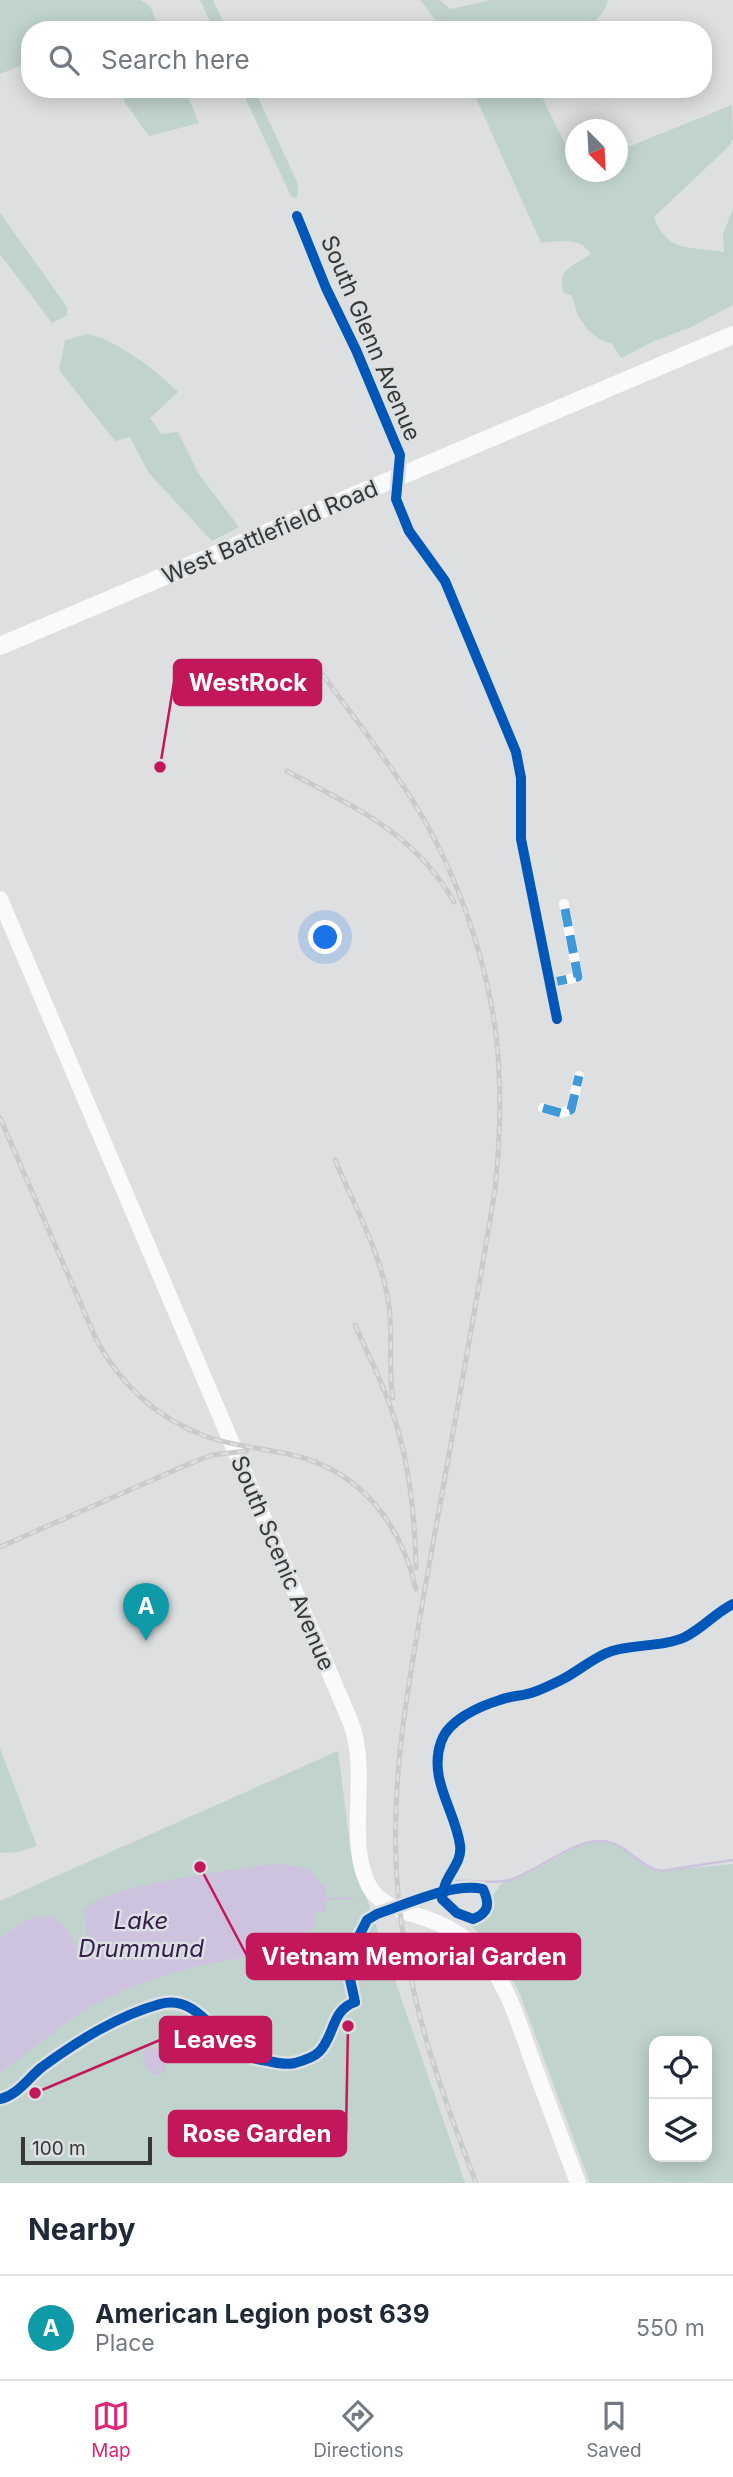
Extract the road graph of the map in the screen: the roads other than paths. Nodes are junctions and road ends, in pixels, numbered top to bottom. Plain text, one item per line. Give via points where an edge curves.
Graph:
1 (298, 216) dead end
2 (733, 335) edge
3 (397, 477) junction
4 (0, 646) edge
5 (0, 899) edge
6 (564, 904) dead end
7 (549, 983) junction
8 (557, 1019) dead end
9 (579, 1076) dead end
10 (543, 1108) dead end
11 (578, 2183) edge

1 - 3 street, South Glenn Avenue via 400,455
2 - 3 main road, West Battlefield Road
3 - 4 main road, West Battlefield Road
3 - 7 street, South Glenn Avenue via 396,499 409,531 445,581 516,752 521,839
5 - 11 main road, South Scenic Avenue via 351,1723 359,1765 360,1856 369,1885 389,1906 455,1932 492,1968 512,2007
6 - 7 street via 578,977
7 - 8 street, South Glenn Avenue
9 - 10 street via 570,1110

